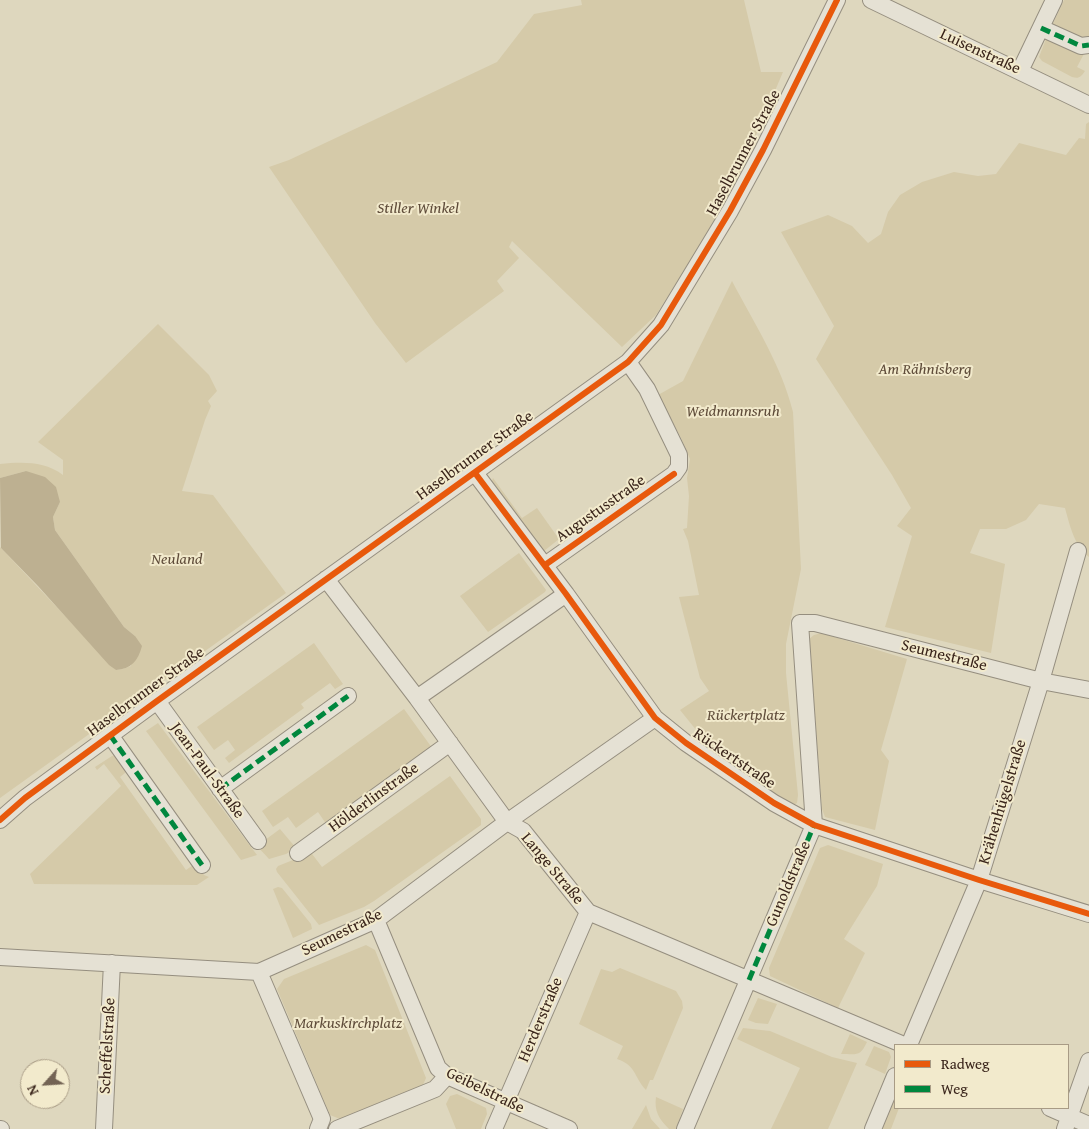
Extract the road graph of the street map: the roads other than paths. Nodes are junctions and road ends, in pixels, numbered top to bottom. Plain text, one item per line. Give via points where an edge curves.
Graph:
1 (837, 0) edge
2 (871, 0) edge
3 (1054, 0) edge
4 (1041, 28) junction
5 (1089, 45) edge
6 (1020, 71) junction
7 (1089, 105) edge
8 (628, 362) junction
9 (475, 473) junction
10 (1078, 551) dead end
11 (545, 565) junction
12 (326, 579) junction
13 (566, 594) junction
14 (800, 623) joint
15 (1041, 681) junction
16 (1089, 690) edge
17 (348, 696) dead end
18 (417, 698) junction
19 (156, 701) junction
20 (655, 718) junction
21 (110, 735) junction
22 (450, 743) junction
23 (220, 789) junction
24 (0, 820) edge
25 (507, 822) junction
26 (814, 825) junction
27 (258, 841) dead end
28 (298, 853) dead end
29 (202, 865) dead end
30 (979, 880) junction
31 (588, 912) junction
32 (1089, 914) edge
33 (376, 920) junction
34 (0, 957) edge
35 (112, 963) junction
36 (259, 972) junction
37 (749, 980) junction
38 (902, 1044) edge
39 (909, 1044) edge
40 (1089, 1060) edge
41 (447, 1076) junction
42 (894, 1078) edge
43 (505, 1102) junction
44 (1051, 1109) edge
45 (1067, 1123) edge
46 (1089, 1125) edge
47 (104, 1129) edge
48 (318, 1129) edge
49 (337, 1129) edge
50 (494, 1129) edge
51 (570, 1129) edge
52 (685, 1129) edge
53 (872, 1129) edge

1 - 8 street, Haselbrunner Straße via 730,211 661,325
2 - 6 street, Luisenstraße
3 - 4 street
4 - 5 street via 1081,46
4 - 6 street
6 - 7 street, Luisenstraße
8 - 9 street, Haselbrunner Straße
8 - 11 street, Augustusstraße via 647,389 679,455 679,467 674,474
9 - 11 street, Rückertstraße
9 - 12 street, Haselbrunner Straße
10 - 15 street, Krähenhügelstraße
11 - 13 street, Rückertstraße
12 - 18 street, Lange Straße
12 - 19 street, Haselbrunner Straße
13 - 18 street
13 - 20 street, Rückertstraße
14 - 15 street, Seumestraße via 815,624
14 - 26 street, Gunoldstraße
15 - 16 street, Seumestraße
15 - 30 street, Krähenhügelstraße
17 - 23 street
18 - 22 street, Lange Straße
19 - 21 street, Haselbrunner Straße
19 - 23 street, Jean-Paul-Straße
20 - 25 street, Seumestraße
20 - 26 street, Rückertstraße via 774,803
21 - 24 street, Haselbrunner Straße
21 - 29 street
22 - 25 street, Lange Straße
22 - 28 street, Hölderlinstraße
23 - 27 street, Jean-Paul-Straße
25 - 31 street, Lange Straße via 523,831
25 - 33 street, Seumestraße
26 - 30 street, Rückertstraße
26 - 37 street, Gunoldstraße
30 - 32 street, Rückertstraße
30 - 39 street, Krähenhügelstraße
31 - 37 street, Lange Straße
31 - 43 street, Herderstraße
33 - 36 street, Seumestraße
33 - 41 street, Geibelstraße via 438,1068
34 - 35 street, Seumestraße
35 - 36 street, Seumestraße
35 - 47 street, Scheffelstraße
36 - 48 street via 322,1119
37 - 38 street, Lange Straße
37 - 52 street, Gunoldstraße
40 - 45 street
41 - 43 street, Geibelstraße
41 - 49 street via 435,1089
42 - 53 street
43 - 50 street, Herderstraße
43 - 51 street, Geibelstraße
44 - 45 street
45 - 46 street

